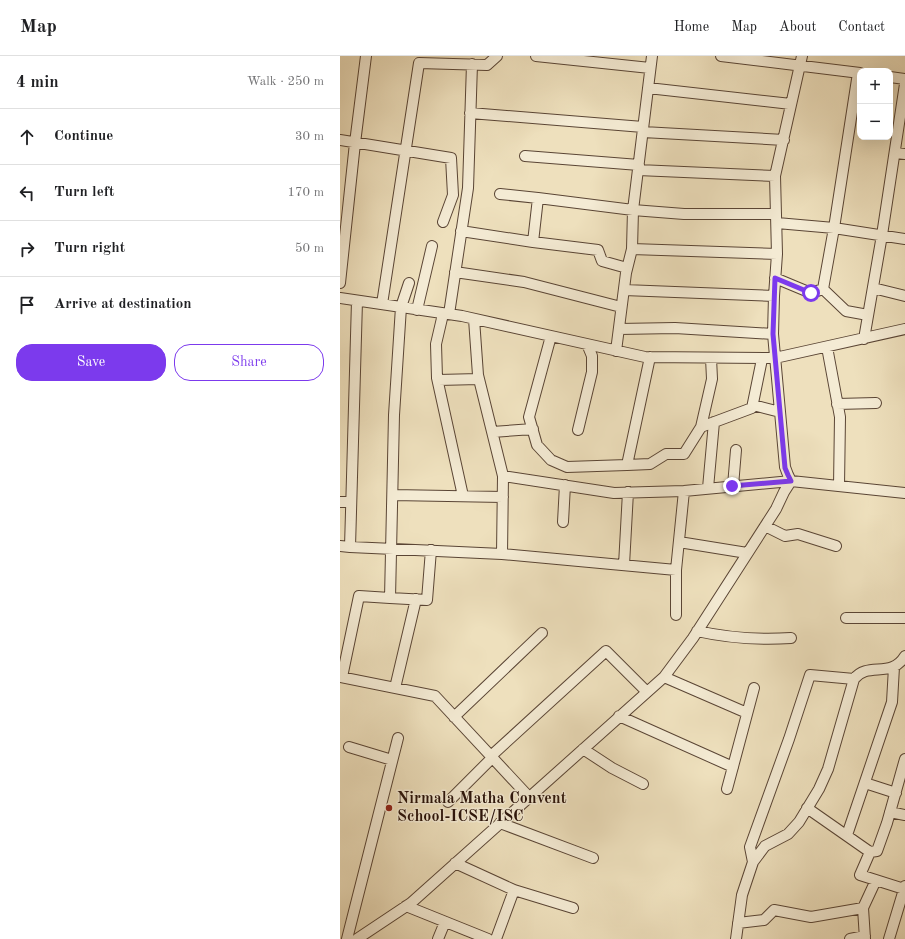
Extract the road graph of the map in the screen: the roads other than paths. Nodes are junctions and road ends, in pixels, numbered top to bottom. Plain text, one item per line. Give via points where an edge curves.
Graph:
1 (366, 56) edge
2 (497, 56) edge
3 (536, 56) edge
4 (652, 56) edge
5 (721, 56) edge
6 (566, 57) edge
7 (801, 61) edge
8 (472, 64) junction
9 (650, 68) junction
10 (857, 73) edge
11 (893, 77) edge
12 (905, 78) edge
13 (857, 85) edge
14 (648, 88) junction
15 (905, 88) edge
16 (791, 104) junction
17 (470, 113) junction
18 (643, 130) junction
19 (340, 140) edge
20 (784, 140) junction
21 (355, 143) junction
22 (405, 150) junction
23 (894, 153) junction
24 (905, 154) edge
25 (525, 156) dead end
26 (639, 167) junction
27 (775, 176) junction
28 (500, 194) dead end
29 (538, 198) junction
30 (634, 210) junction
31 (777, 218) junction
32 (443, 222) dead end
33 (834, 228) junction
34 (461, 231) junction
35 (882, 235) junction
36 (905, 239) edge
37 (533, 242) junction
38 (432, 246) dead end
39 (632, 249) junction
40 (777, 254) junction
41 (627, 268) junction
42 (455, 272) junction
43 (775, 278) junction
44 (340, 283) edge
45 (409, 283) dead end
46 (873, 288) junction
47 (624, 290) junction
48 (823, 290) junction
49 (774, 296) junction
50 (905, 296) edge
51 (340, 298) edge
52 (357, 301) junction
53 (382, 304) junction
54 (401, 307) junction
55 (621, 307) junction
56 (417, 310) junction
57 (446, 314) junction
58 (868, 315) junction
59 (474, 319) junction
60 (619, 329) junction
61 (905, 329) edge
62 (773, 334) junction
63 (551, 336) junction
64 (864, 339) junction
65 (587, 344) junction
66 (827, 347) junction
67 (616, 351) junction
68 (650, 357) junction
69 (711, 358) junction
70 (775, 358) junction
71 (762, 359) junction
72 (479, 379) junction
73 (438, 380) junction
74 (876, 403) dead end
75 (837, 404) junction
76 (753, 405) junction
77 (780, 412) junction
78 (714, 422) junction
79 (701, 427) junction
80 (533, 430) junction
81 (578, 430) dead end
82 (492, 432) junction
83 (736, 450) dead end
84 (627, 465) junction
85 (503, 476) junction
86 (791, 481) junction
87 (565, 485) junction
88 (732, 486) junction
89 (839, 486) junction
90 (708, 488) junction
91 (684, 491) junction
92 (628, 492) junction
93 (905, 493) edge
94 (393, 495) junction
95 (463, 496) junction
96 (503, 497) junction
97 (340, 502) edge
98 (351, 502) junction
99 (563, 522) dead end
100 (765, 526) junction
101 (679, 542) junction
102 (836, 546) dead end
103 (345, 547) edge
104 (392, 549) junction
105 (431, 550) junction
106 (747, 553) junction
107 (502, 554) junction
108 (624, 566) junction
109 (676, 570) junction
110 (390, 598) junction
111 (416, 599) junction
112 (676, 615) dead end
113 (846, 618) dead end
114 (905, 618) edge
115 (697, 631) junction
116 (542, 633) dead end
117 (791, 638) dead end
118 (905, 656) edge
119 (899, 666) edge
120 (664, 676) junction
121 (341, 677) edge
122 (854, 679) junction
123 (395, 688) junction
124 (754, 688) dead end
125 (647, 692) junction
126 (747, 713) junction
127 (620, 716) junction
128 (454, 717) junction
129 (398, 738) dead end
130 (349, 747) dead end
131 (583, 749) junction
132 (491, 757) junction
133 (905, 759) edge
134 (392, 760) junction
135 (733, 767) junction
136 (865, 783) junction
137 (643, 784) dead end
138 (727, 790) dead end
139 (896, 793) junction
140 (529, 798) junction
141 (448, 802) dead end
142 (807, 808) junction
143 (890, 812) junction
144 (905, 815) edge
145 (500, 823) junction
146 (847, 835) junction
147 (870, 852) junction
148 (593, 858) dead end
149 (753, 862) junction
150 (455, 863) junction
151 (876, 880) junction
152 (905, 887) edge
153 (514, 890) junction
154 (406, 906) junction
155 (572, 908) dead end
156 (863, 908) junction
157 (445, 922) junction
158 (738, 923) junction
159 (865, 938) edge
160 (347, 939) edge
161 (357, 939) edge
162 (438, 939) edge
163 (488, 939) edge
164 (496, 939) edge
165 (736, 939) edge
166 (850, 939) edge
167 (889, 939) edge

1 - 21 street
2 - 8 street via 488,65
3 - 6 street
4 - 9 street
5 - 7 street
6 - 9 street
7 - 10 street
7 - 16 street
8 - 17 street
8 - 22 street via 418,63
9 - 14 street
11 - 12 street
13 - 33 street
14 - 16 street
14 - 18 street
15 - 23 street
16 - 20 street
17 - 18 street
17 - 34 street via 468,188
18 - 20 street
18 - 26 street
19 - 21 street
20 - 27 street
21 - 22 street
21 - 44 street
22 - 32 street via 451,158 453,195
22 - 53 street
23 - 24 street
23 - 35 street
25 - 26 street
26 - 27 street
26 - 30 street
27 - 31 street
28 - 29 street
29 - 30 street
29 - 37 street
30 - 31 street
30 - 39 street
31 - 33 street
31 - 40 street
33 - 35 street
33 - 48 street
34 - 37 street
34 - 42 street
35 - 36 street
35 - 46 street
37 - 41 street via 598,250 602,261
38 - 56 street
39 - 40 street
39 - 41 street
40 - 43 street
41 - 47 street
42 - 55 street via 524,282
42 - 57 street
43 - 48 street via 811,293
43 - 49 street
45 - 54 street
46 - 50 street
46 - 58 street
47 - 49 street
47 - 55 street
48 - 58 street via 846,311
49 - 62 street
51 - 52 street
52 - 53 street
52 - 98 street
53 - 54 street
54 - 56 street
54 - 94 street via 394,415
55 - 60 street
56 - 57 street
57 - 59 street
57 - 73 street via 436,344
58 - 64 street
59 - 63 street
59 - 72 street
60 - 62 street via 676,328
60 - 67 street
61 - 64 street
62 - 70 street
63 - 65 street
63 - 80 street via 529,417
64 - 66 street
65 - 67 street
65 - 81 street via 592,356 592,372
66 - 70 street
66 - 75 street
67 - 68 street
68 - 69 street
68 - 84 street
69 - 71 street
69 - 79 street via 712,379
70 - 71 street
70 - 77 street
71 - 76 street
72 - 73 street
72 - 82 street
73 - 95 street
74 - 75 street
75 - 89 street via 840,417
76 - 77 street
76 - 78 street via 752,408
77 - 86 street via 785,468
78 - 79 street
78 - 90 street
79 - 84 street via 684,454 666,454 650,464
80 - 82 street
80 - 84 street via 537,445 551,460 567,467
82 - 85 street
83 - 88 street
85 - 87 street
85 - 96 street
86 - 88 street
86 - 89 street
86 - 100 street
87 - 92 street via 614,493
87 - 99 street
88 - 90 street
89 - 93 street
90 - 91 street
91 - 92 street
91 - 101 street
92 - 108 street
94 - 95 street
94 - 104 street
95 - 96 street
96 - 107 street
97 - 98 street
98 - 103 street
100 - 102 street via 785,536 798,534
100 - 106 street
101 - 106 street
101 - 109 street
103 - 104 street
104 - 105 street
104 - 110 street
105 - 107 street
105 - 111 street via 427,600
106 - 115 street
107 - 108 street
108 - 109 street
109 - 112 street
110 - 111 street
110 - 121 street via 359,596
111 - 123 street
113 - 114 street
115 - 117 street via 722,637 768,640
115 - 120 street
116 - 128 street
118 - 119 street
119 - 122 street via 869,670
119 - 136 street via 892,702
120 - 125 street
120 - 126 street
121 - 123 street
122 - 142 street via 828,769
122 - 149 street via 810,675 750,847
123 - 128 street via 435,696
124 - 126 street
125 - 127 street
125 - 132 street via 606,651
126 - 135 street
127 - 131 street
127 - 135 street
128 - 132 street
129 - 134 street
130 - 134 street
131 - 137 street
131 - 140 street
132 - 140 street
132 - 141 street
133 - 139 street
134 - 160 street
135 - 138 street
136 - 139 street
136 - 146 street
139 - 143 street
140 - 145 street
142 - 146 street
142 - 149 street via 788,834 765,846
143 - 144 street
143 - 147 street via 877,851
145 - 148 street
145 - 150 street
146 - 147 street
147 - 151 street via 860,875
149 - 158 street via 742,895
150 - 153 street
150 - 154 street
151 - 152 street
151 - 156 street
152 - 167 street
153 - 155 street
153 - 164 street
154 - 157 street
154 - 161 street
156 - 158 street via 811,917 774,910 764,920
156 - 159 street
157 - 162 street
157 - 163 street
158 - 165 street
159 - 166 street

